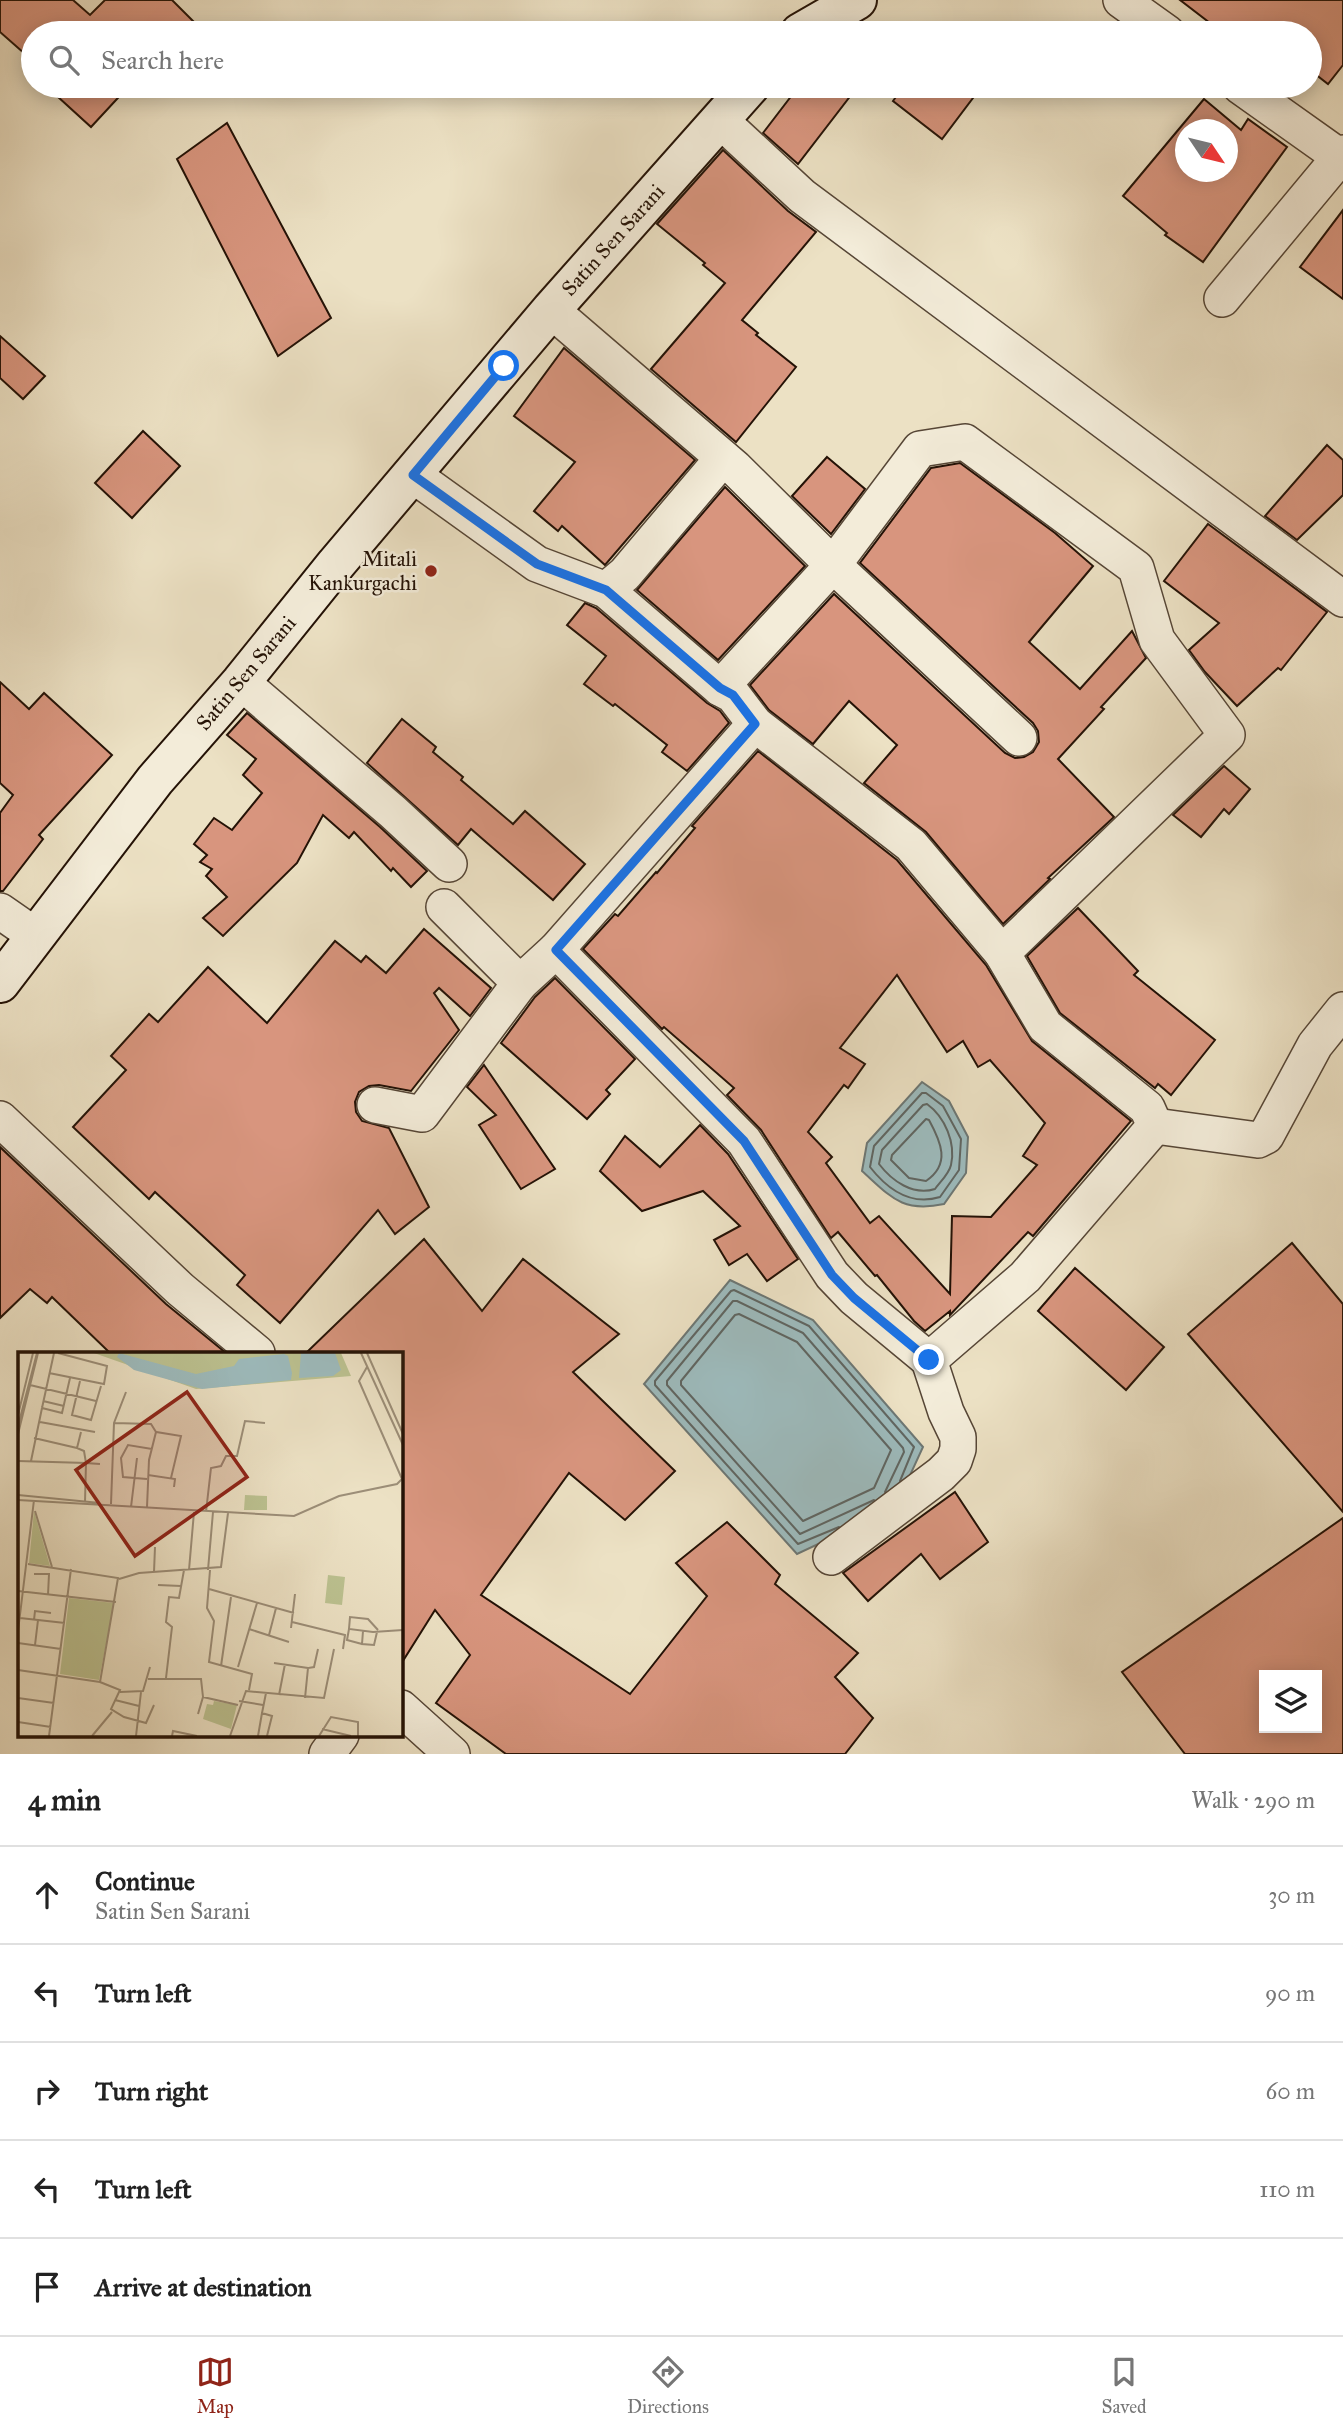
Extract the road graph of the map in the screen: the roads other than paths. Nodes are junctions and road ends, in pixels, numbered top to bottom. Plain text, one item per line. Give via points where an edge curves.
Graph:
1 (817, 0) edge
2 (857, 0) edge
3 (1121, 0) edge
4 (805, 21) edge
5 (819, 21) edge
6 (1150, 21) edge
7 (739, 98) edge
8 (1257, 98) edge
9 (720, 120) junction
10 (1342, 156) edge
11 (1222, 299) dead end
12 (551, 310) junction
13 (723, 458) junction
14 (413, 475) junction
15 (833, 565) junction
16 (606, 590) junction
17 (1343, 599) edge
18 (241, 682) junction
19 (720, 688) junction
20 (755, 724) junction
21 (1019, 738) dead end
22 (449, 864) dead end
23 (444, 907) dead end
24 (0, 911) edge
25 (36, 936) junction
26 (556, 950) junction
27 (1002, 953) junction
28 (0, 983) edge
29 (520, 983) junction
30 (1343, 1010) edge
31 (375, 1105) dead end
32 (0, 1119) edge
33 (1155, 1126) junction
34 (256, 1352) edge
35 (929, 1360) junction
36 (831, 1557) dead end
37 (402, 1709) edge
38 (340, 1736) edge
39 (327, 1754) edge
40 (452, 1754) edge

1 - 4 main road
2 - 5 main road
3 - 6 street
7 - 9 main road, Satin Sen Sarani
8 - 10 street
9 - 12 main road, Satin Sen Sarani
9 - 17 street via 802,196
10 - 11 street
12 - 13 street
12 - 14 main road, Satin Sen Sarani
13 - 15 street
13 - 16 street via 625,575
14 - 16 street via 537,564
14 - 18 main road, Satin Sen Sarani
15 - 19 street
15 - 21 street
15 - 27 street via 920,449 965,442 1136,568 1157,640 1227,735
16 - 19 street
18 - 22 street
18 - 25 main road, Satin Sen Sarani via 155,780
19 - 20 street via 733,695
20 - 26 street
20 - 27 street via 911,845
23 - 29 street
24 - 25 street
25 - 28 main road, Satin Sen Sarani
26 - 29 street
26 - 35 street via 744,1141 832,1275
27 - 33 street via 1045,1026 1147,1108
29 - 31 street via 422,1114
30 - 33 street via 1315,1045 1266,1136 1258,1140
32 - 34 street via 180,1289
33 - 35 street via 1026,1277
35 - 36 street via 958,1437 954,1461
37 - 40 street
38 - 39 street

